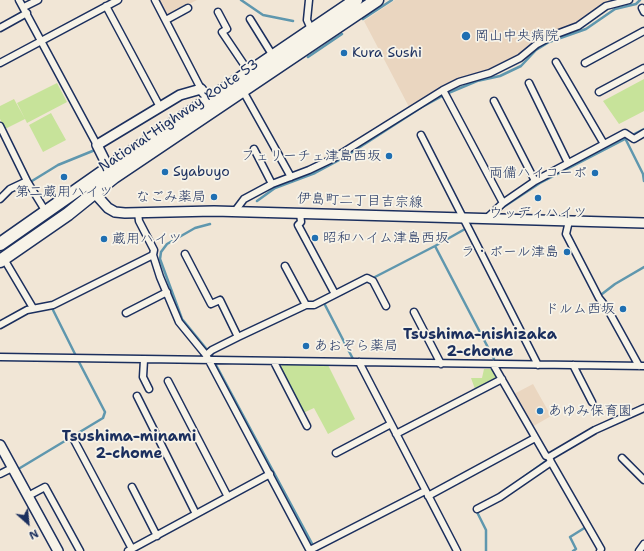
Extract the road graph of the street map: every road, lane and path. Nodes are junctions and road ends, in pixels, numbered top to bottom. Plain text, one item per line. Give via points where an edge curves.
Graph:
1 (19, 0) edge
2 (38, 0) edge
3 (118, 0) edge
4 (155, 0) edge
5 (309, 0) edge
6 (356, 0) edge
7 (377, 0) edge
8 (628, 0) edge
9 (106, 6) junction
10 (188, 8) dead end
11 (25, 10) junction
12 (218, 12) dead end
13 (250, 19) dead end
14 (166, 20) junction
15 (0, 28) edge
16 (644, 31) edge
17 (315, 35) junction
18 (40, 40) junction
19 (273, 56) junction
20 (556, 62) dead end
21 (0, 63) edge
22 (585, 63) dead end
23 (644, 68) edge
24 (249, 72) junction
25 (529, 83) dead end
26 (243, 91) junction
27 (444, 91) junction
28 (599, 92) dead end
29 (208, 98) junction
30 (494, 101) dead end
31 (160, 107) junction
32 (0, 126) edge
33 (644, 133) edge
34 (421, 135) dead end
35 (604, 144) junction
36 (97, 145) junction
37 (254, 149) dead end
38 (568, 163) junction
39 (110, 168) junction
40 (291, 176) junction
41 (27, 181) junction
42 (535, 181) junction
43 (272, 184) junction
44 (90, 188) junction
45 (0, 199) edge
46 (503, 203) junction
47 (234, 211) junction
48 (46, 212) junction
49 (138, 213) junction
50 (300, 213) junction
51 (464, 218) junction
52 (486, 218) junction
53 (569, 220) junction
54 (644, 223) edge
55 (0, 244) edge
56 (185, 254) dead end
57 (153, 255) junction
58 (1, 259) edge
59 (285, 266) dead end
60 (167, 292) junction
61 (335, 294) junction
62 (306, 306) junction
63 (386, 306) dead end
64 (33, 308) junction
65 (414, 312) dead end
66 (126, 313) dead end
67 (0, 325) edge
68 (238, 337) junction
69 (209, 355) junction
70 (0, 357) edge
71 (144, 360) junction
72 (274, 362) junction
73 (359, 362) junction
74 (441, 364) junction
75 (493, 364) junction
76 (538, 365) junction
77 (573, 365) junction
78 (642, 366) edge
79 (502, 379) junction
80 (168, 381) dead end
81 (149, 389) dead end
82 (137, 396) dead end
83 (592, 402) dead end
84 (644, 408) edge
85 (391, 424) junction
86 (307, 426) dead end
87 (396, 434) junction
88 (535, 438) junction
89 (74, 440) dead end
90 (0, 445) edge
91 (336, 453) dead end
92 (622, 458) dead end
93 (550, 459) junction
94 (12, 468) junction
95 (0, 474) edge
96 (270, 474) junction
97 (644, 480) edge
98 (132, 487) dead end
99 (427, 493) junction
100 (28, 496) junction
101 (228, 497) junction
102 (477, 509) dead end
103 (196, 514) junction
104 (157, 536) junction
105 (644, 544) edge
106 (312, 549) edge
107 (130, 550) edge
108 (58, 551) edge
109 (80, 551) edge
110 (457, 551) edge
111 (600, 551) edge
112 (639, 551) edge

1 - 11 street
2 - 11 street
3 - 9 street
4 - 14 street
5 - 17 street via 307,20
6 - 17 highway, National Highway Route 53
7 - 17 highway, National Highway Route 53
8 - 27 street via 606,6 578,26 537,44 520,58 490,73 459,82
9 - 18 street
9 - 31 street
10 - 14 street
11 - 15 street
11 - 18 street
12 - 24 street via 228,29 222,32
13 - 19 street
14 - 29 street
16 - 22 street
17 - 19 highway, National Highway Route 53
17 - 26 highway, National Highway Route 53
18 - 21 street
18 - 36 street
19 - 24 highway, National Highway Route 53
20 - 35 street
23 - 28 street
24 - 29 highway, National Highway Route 53
25 - 38 street
26 - 29 highway, National Highway Route 53
26 - 40 street
27 - 40 street via 334,158
27 - 46 street
29 - 31 street via 180,95
29 - 39 highway, National Highway Route 53
30 - 42 street
31 - 36 street
32 - 41 street
33 - 35 street via 634,138 625,133
34 - 51 street
35 - 38 street
36 - 39 street
37 - 43 street
38 - 42 street
39 - 44 highway, National Highway Route 53
40 - 43 street
41 - 45 street via 10,188
41 - 48 street
42 - 46 street
43 - 47 street via 244,199
44 - 48 highway, National Highway Route 53
44 - 49 street, 伊島町二丁目吉宗線 via 102,203 115,212
44 - 58 highway, National Highway Route 53 via 56,223
46 - 52 street
47 - 49 street, 伊島町二丁目吉宗線
47 - 50 street, 伊島町二丁目吉宗線
48 - 55 highway, National Highway Route 53
49 - 57 street via 139,221 154,250
50 - 51 street, 伊島町二丁目吉宗線
50 - 61 street via 301,222 298,225
51 - 52 street, 伊島町二丁目吉宗線
51 - 76 street
52 - 53 street, 伊島町二丁目吉宗線
53 - 54 street, 伊島町二丁目吉宗線
53 - 78 street via 566,234 600,298
56 - 68 street via 211,304 220,300
57 - 60 street
57 - 64 street via 53,305
58 - 64 street
59 - 62 street
60 - 66 street
60 - 69 street via 179,322
61 - 62 street via 314,305
61 - 63 street via 367,278 371,280
62 - 68 street
64 - 67 street
65 - 74 street
68 - 69 street
69 - 71 street
69 - 72 street
69 - 96 street
70 - 71 street
71 - 81 street via 143,377
72 - 73 street
72 - 86 street
73 - 74 street
73 - 85 street
74 - 75 street
75 - 76 street
75 - 79 street
76 - 77 street
77 - 78 street
77 - 83 street
79 - 87 street
79 - 88 street
80 - 101 street
82 - 103 street
84 - 93 street via 595,430
85 - 87 street
85 - 91 street
87 - 99 street
88 - 93 street
88 - 99 street
89 - 107 street
90 - 94 street
92 - 97 street
93 - 102 street via 500,497
93 - 111 street
94 - 95 street
94 - 100 street
96 - 101 street
96 - 106 street
98 - 104 street
99 - 106 street
99 - 110 street
100 - 108 street
100 - 109 street via 46,487
101 - 103 street
103 - 104 street
104 - 107 street
105 - 112 street

